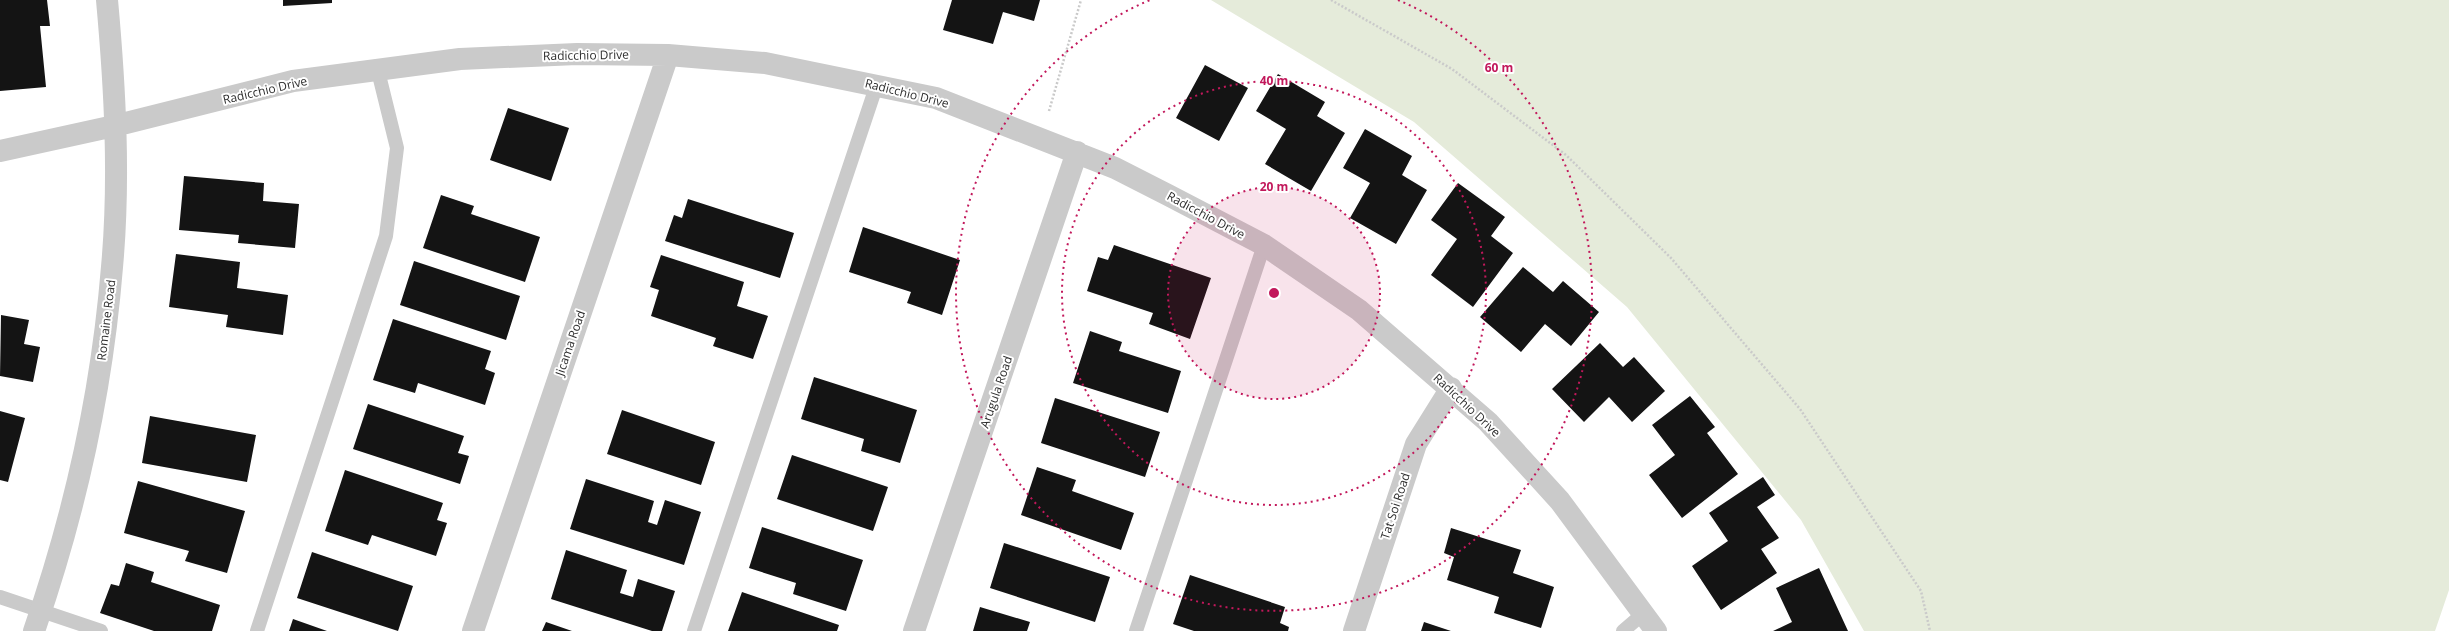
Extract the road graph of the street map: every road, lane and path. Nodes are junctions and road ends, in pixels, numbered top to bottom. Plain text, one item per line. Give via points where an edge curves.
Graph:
1 (108, 0) edge
2 (1081, 0) edge
3 (1331, 0) edge
4 (668, 55) junction
5 (378, 70) junction
6 (877, 84) junction
7 (1047, 117) dead end
8 (114, 126) junction
9 (0, 151) edge
10 (1077, 152) junction
11 (1264, 245) junction
12 (1450, 388) junction
13 (0, 597) edge
14 (42, 610) junction
15 (1644, 613) junction
16 (34, 631) edge
17 (101, 631) edge
18 (257, 631) edge
19 (473, 631) edge
20 (694, 631) edge
21 (914, 631) edge
22 (1136, 631) edge
23 (1354, 631) edge
24 (1623, 631) edge
25 (1656, 631) edge
26 (1930, 631) edge

1 - 8 street, Romaine Road
2 - 7 path via 1056,94
3 - 26 path via 1452,69 1553,145 1671,258 1800,409 1920,591
4 - 5 street, Radicchio Drive via 577,54 460,59
4 - 6 street, Radicchio Drive via 765,63
4 - 19 street, Jicama Road
5 - 8 street, Radicchio Drive via 293,81
5 - 18 lane via 397,148 386,236
6 - 10 street, Radicchio Drive via 936,98
6 - 20 lane
8 - 9 street, Radicchio Drive
8 - 14 street, Romaine Road via 113,258 103,356 87,441 66,528
10 - 11 street, Radicchio Drive via 1168,194
10 - 21 street, Arugula Road
11 - 12 street, Radicchio Drive via 1359,310
11 - 22 lane
12 - 15 street, Radicchio Drive via 1488,422 1560,501
12 - 23 street, Tat Soi Road via 1416,444
13 - 14 lane
14 - 16 street, Romaine Road
14 - 17 lane
15 - 24 lane
15 - 25 street, Radicchio Drive

